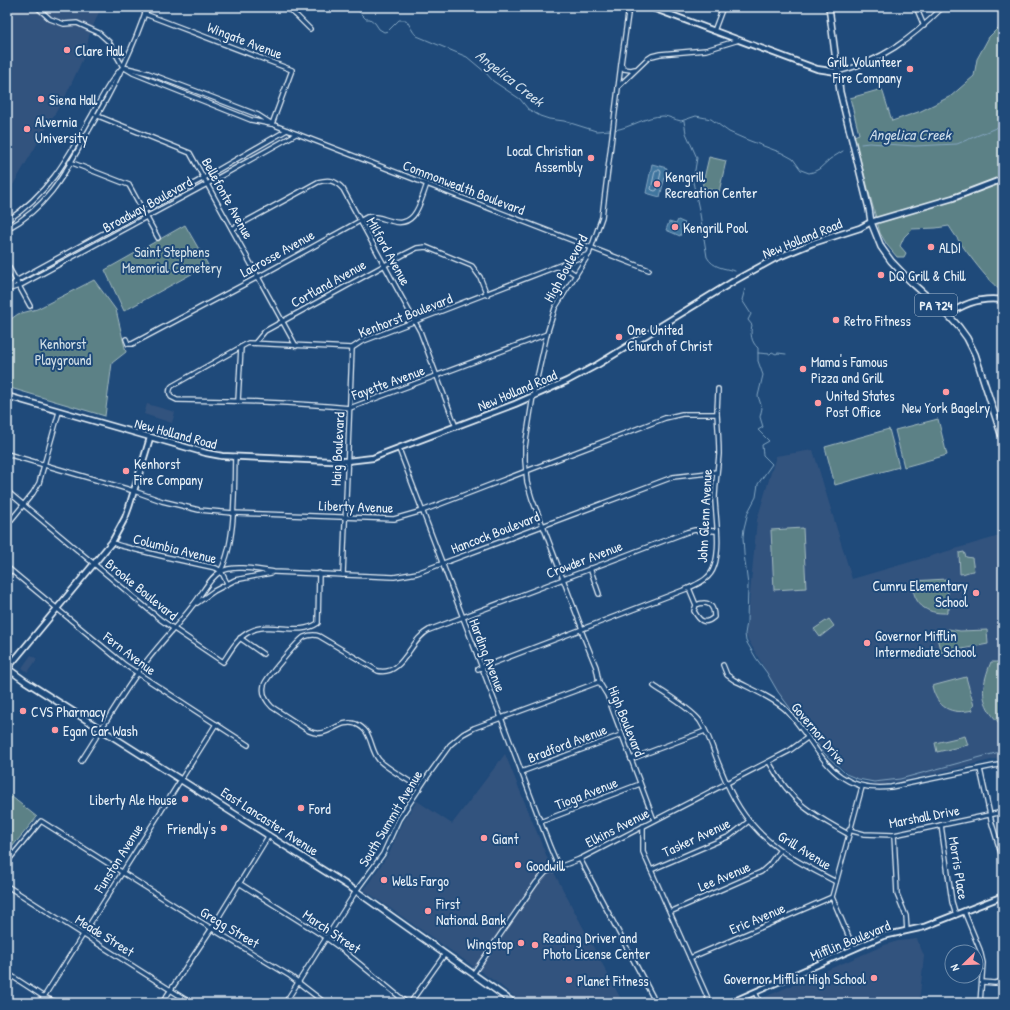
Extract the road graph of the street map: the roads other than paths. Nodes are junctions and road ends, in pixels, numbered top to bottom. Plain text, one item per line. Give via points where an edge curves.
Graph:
1 (37, 7) edge
2 (147, 7) edge
3 (286, 7) edge
4 (629, 7) edge
5 (650, 7) edge
6 (723, 7) edge
7 (829, 7) edge
8 (916, 7) edge
9 (943, 7) edge
10 (145, 14) junction
11 (924, 26) junction
12 (310, 29) dead end
13 (714, 31) junction
14 (740, 40) junction
15 (621, 64) junction
16 (123, 67) junction
17 (636, 69) junction
18 (837, 72) junction
19 (618, 87) junction
20 (93, 114) junction
21 (98, 116) junction
22 (272, 124) junction
23 (287, 130) junction
24 (296, 134) junction
25 (66, 161) junction
26 (71, 163) junction
27 (204, 178) junction
28 (1003, 179) edge
29 (207, 184) junction
30 (427, 184) junction
31 (143, 212) junction
32 (146, 217) junction
33 (359, 220) junction
34 (7, 221) edge
35 (871, 222) junction
36 (7, 229) edge
37 (232, 229) junction
38 (158, 238) dead end
39 (592, 248) junction
40 (589, 254) junction
41 (7, 264) edge
42 (384, 265) junction
43 (556, 267) junction
44 (649, 270) dead end
45 (576, 275) junction
46 (258, 277) junction
47 (16, 281) junction
48 (19, 286) junction
49 (7, 290) edge
50 (486, 295) junction
51 (1003, 300) edge
52 (30, 306) dead end
53 (948, 316) junction
54 (283, 321) junction
55 (415, 322) junction
56 (547, 334) junction
57 (126, 339) dead end
58 (255, 343) junction
59 (296, 346) junction
60 (241, 347) junction
61 (352, 348) junction
62 (437, 376) junction
63 (173, 384) joint
64 (718, 389) dead end
65 (7, 396) edge
66 (533, 396) junction
67 (238, 401) junction
68 (350, 408) junction
69 (59, 412) junction
70 (717, 414) junction
71 (456, 427) junction
72 (150, 438) junction
73 (1003, 440) edge
74 (398, 449) junction
75 (7, 454) edge
76 (235, 456) junction
77 (347, 461) junction
78 (44, 464) junction
79 (526, 471) junction
80 (717, 472) junction
81 (7, 491) edge
82 (134, 491) junction
83 (24, 505) junction
84 (422, 511) junction
85 (233, 513) junction
86 (345, 517) junction
87 (7, 525) edge
88 (543, 526) junction
89 (716, 531) junction
90 (112, 542) junction
91 (94, 564) junction
92 (442, 564) junction
93 (7, 566) edge
94 (590, 568) junction
95 (221, 571) junction
96 (274, 572) junction
97 (320, 573) junction
98 (343, 574) junction
99 (562, 579) junction
100 (227, 583) junction
101 (688, 588) junction
102 (599, 594) dead end
103 (194, 605) junction
104 (696, 605) junction
105 (58, 608) junction
106 (462, 618) junction
107 (173, 629) junction
108 (581, 629) junction
109 (240, 638) junction
110 (263, 654) dead end
111 (723, 665) dead end
112 (480, 668) junction
113 (7, 669) edge
114 (137, 673) junction
115 (599, 682) junction
116 (654, 686) dead end
117 (501, 718) junction
118 (216, 724) junction
119 (102, 729) junction
120 (705, 731) junction
121 (621, 735) junction
122 (807, 738) junction
123 (248, 745) dead end
124 (631, 760) junction
125 (81, 762) dead end
126 (769, 762) junction
127 (1003, 764) edge
128 (980, 769) junction
129 (521, 772) junction
130 (181, 779) junction
131 (640, 784) junction
132 (726, 784) junction
133 (862, 786) junction
134 (420, 788) junction
135 (1003, 812) edge
136 (990, 815) junction
137 (654, 820) junction
138 (749, 821) junction
139 (540, 822) junction
140 (941, 825) junction
141 (644, 826) junction
142 (849, 832) junction
143 (269, 835) junction
144 (894, 835) junction
145 (779, 851) junction
146 (580, 859) junction
147 (1003, 860) edge
148 (7, 862) edge
149 (559, 868) junction
150 (651, 870) junction
151 (122, 872) junction
152 (836, 882) junction
153 (239, 883) junction
154 (7, 886) edge
155 (356, 891) junction
156 (1003, 896) edge
157 (832, 897) junction
158 (964, 911) junction
159 (670, 912) junction
160 (956, 915) junction
161 (212, 928) junction
162 (907, 931) junction
163 (83, 934) junction
164 (326, 938) junction
165 (977, 944) edge
166 (854, 949) junction
167 (445, 954) junction
168 (690, 958) junction
169 (7, 973) edge
170 (473, 974) junction
171 (1003, 981) edge
172 (298, 982) junction
173 (984, 982) edge
174 (982, 984) edge
175 (171, 990) junction
176 (755, 992) junction
177 (44, 997) junction
178 (40, 1003) edge
179 (50, 1003) edge
180 (58, 1003) edge
181 (162, 1003) edge
182 (191, 1003) edge
183 (285, 1003) edge
184 (325, 1003) edge
185 (408, 1003) edge
186 (514, 1003) edge
187 (656, 1003) edge
188 (710, 1003) edge
189 (730, 1003) edge
190 (760, 1003) edge
191 (980, 1003) edge

1 - 16 street via 50,19 64,24 77,23 100,33 109,42
2 - 10 street
3 - 12 street
4 - 15 street, High Boulevard
5 - 13 main road
6 - 13 street
7 - 18 main road, PA 724
8 - 11 street
9 - 11 street
10 - 16 street
10 - 22 street, Wingate Avenue via 292,70
11 - 18 street via 883,55 854,68
13 - 14 main road
14 - 17 street via 706,50 656,55
14 - 18 main road via 817,70
15 - 17 street via 627,70
15 - 19 street, High Boulevard
16 - 20 street via 114,76
16 - 21 street
16 - 22 street, Commonwealth Boulevard via 251,120
16 - 22 street, Commonwealth Boulevard via 142,71 202,93 258,115
17 - 19 street
18 - 35 main road, PA 724
19 - 39 street, High Boulevard via 605,206
20 - 21 street, Bellefonte Avenue
20 - 25 street
21 - 26 street
21 - 27 street, Bellefonte Avenue via 190,153
22 - 23 street, Commonwealth Boulevard
23 - 24 street, Commonwealth Boulevard
23 - 27 street, Broadway Boulevard
24 - 29 street, Broadway Boulevard
24 - 30 street, Commonwealth Boulevard
25 - 26 street
25 - 34 street via 42,193
26 - 31 street via 129,185
26 - 36 street via 62,179 44,200 30,214
27 - 29 street, Bellefonte Avenue
27 - 31 street, Broadway Boulevard
28 - 35 main road, New Holland Road via 953,198
29 - 32 street, Broadway Boulevard
29 - 37 street, Bellefonte Avenue
30 - 33 street, Lacrosse Avenue via 417,211 408,221 398,223 371,216
30 - 39 street, Commonwealth Boulevard
31 - 32 street
31 - 47 street, Broadway Boulevard
32 - 38 street
32 - 48 street, Broadway Boulevard
33 - 37 street, Milford Avenue via 343,189 329,180 318,182
33 - 42 street, Milford Avenue
33 - 46 street, Lacrosse Avenue
35 - 53 main road, PA 724 via 881,248 891,261
35 - 66 main road, New Holland Road via 774,259 597,365
37 - 46 street, Bellefonte Avenue
39 - 40 street, High Boulevard
39 - 44 street, Commonwealth Boulevard
40 - 43 street, Kenhorst Boulevard
40 - 45 street, High Boulevard
41 - 47 street
42 - 50 street, Cortland Avenue via 415,248 430,248 472,266 480,277
42 - 54 street, Cortland Avenue
42 - 55 street, Milford Avenue
43 - 45 street via 567,269
43 - 50 street, Kenhorst Boulevard
45 - 56 street, High Boulevard via 555,308
46 - 54 street, Bellefonte Avenue
46 - 57 street, Lacrosse Avenue via 132,344 128,344
47 - 48 street
47 - 49 street, Broadway Boulevard
48 - 49 street, Broadway Boulevard
48 - 52 street
50 - 55 street, Kenhorst Boulevard
51 - 53 main road via 986,299 967,304
53 - 73 main road, PA 724 via 962,330 972,346
54 - 58 street, Cortland Avenue via 265,331
54 - 59 street, Bellefonte Avenue
55 - 61 street, Kenhorst Boulevard via 361,342
55 - 62 street, Milford Avenue
56 - 62 street, Fayette Avenue
56 - 66 street, High Boulevard
58 - 59 street, Kenhorst Boulevard
58 - 60 street, Cortland Avenue
59 - 61 street, Kenhorst Boulevard
60 - 63 street, Cortland Avenue
60 - 67 street
61 - 68 street, Haig Boulevard
62 - 68 street, Fayette Avenue
62 - 71 street, Milford Avenue
63 - 67 street, Fayette Avenue via 170,394 171,398 177,400
64 - 70 street, John Glenn Avenue
65 - 69 main road, New Holland Road
66 - 71 main road, New Holland Road
66 - 79 street, High Boulevard via 525,447
67 - 68 street, Fayette Avenue
68 - 77 street, Haig Boulevard
69 - 72 main road, New Holland Road
69 - 78 street
70 - 79 street, Liberty Avenue via 682,414 665,418
70 - 80 street, John Glenn Avenue
71 - 74 main road, New Holland Road
72 - 76 main road, New Holland Road via 206,453
72 - 82 main road
74 - 77 main road, New Holland Road via 373,458
74 - 84 street, Harding Avenue
75 - 78 street, Liberty Avenue
76 - 77 main road, New Holland Road
76 - 85 street
77 - 86 street, Haig Boulevard
78 - 82 street, Liberty Avenue
78 - 83 street via 39,483
79 - 84 street, Liberty Avenue
79 - 88 street, High Boulevard via 532,499
80 - 88 street, Hancock Boulevard via 673,477
80 - 89 street, John Glenn Avenue
81 - 83 street, Brooke Boulevard
82 - 85 street, Liberty Avenue via 191,509
82 - 90 main road via 125,518
83 - 87 street
83 - 91 street, Brooke Boulevard
84 - 86 street, Liberty Avenue via 397,519
84 - 92 street, Harding Avenue
85 - 86 street, Liberty Avenue
85 - 95 street via 232,532
86 - 98 street, Haig Boulevard
88 - 92 street, Hancock Boulevard
88 - 99 street, High Boulevard
89 - 94 street, Crowder Avenue via 687,532
89 - 101 street, John Glenn Avenue via 714,568 704,580
90 - 91 main road
90 - 95 street, Columbia Avenue via 118,546
91 - 105 main road
91 - 107 street, Brooke Boulevard
92 - 98 street, Hancock Boulevard via 401,576
92 - 106 street, Harding Avenue
93 - 105 street, Fern Avenue
94 - 99 street, Crowder Avenue
94 - 102 street
95 - 96 street, Hancock Boulevard via 233,568
95 - 100 street, Columbia Avenue
95 - 103 street
96 - 97 street, Hancock Boulevard
96 - 100 street, Hancock Boulevard
97 - 98 street, Hancock Boulevard
97 - 109 street via 318,623 301,629 257,629
99 - 106 street, Crowder Avenue
99 - 108 street, High Boulevard
100 - 103 street, Hancock Boulevard
101 - 104 street
101 - 108 street, John Glenn Avenue
103 - 107 street
104 - 104 street via 694,610 698,619 704,622 714,618 711,606 703,602
105 - 113 main road
105 - 114 street, Fern Avenue
106 - 112 street, Harding Avenue
106 - 134 street, Crowder Avenue via 425,632 398,666 386,672 378,671 325,638 309,635 300,641 264,684 264,695 269,705 313,733 323,733 347,723 362,728 369,736 379,760
107 - 109 street, Brooke Boulevard via 223,662
107 - 114 street
108 - 112 street, John Glenn Avenue
108 - 115 street, High Boulevard
109 - 110 street
111 - 122 street, Governor Drive via 727,675 734,680 783,707
112 - 117 street, Harding Avenue
113 - 119 main road, East Lancaster Avenue
114 - 118 street, Fern Avenue
114 - 119 street
115 - 117 street
115 - 121 street, High Boulevard via 607,695
116 - 120 street, Grill Avenue via 696,717
117 - 129 street, Harding Avenue
117 - 134 street, South Summit Avenue via 458,737
118 - 123 street, Fern Avenue
118 - 130 street, Funston Avenue
119 - 125 street
119 - 130 main road, East Lancaster Avenue
120 - 124 street
120 - 132 street, Grill Avenue
121 - 124 street, High Boulevard
121 - 129 street, Bradford Avenue
122 - 126 street, Elkins Avenue
122 - 133 street, Governor Drive via 833,770
124 - 131 street, High Boulevard
126 - 132 street, Elkins Avenue
126 - 142 street, Marshall Drive via 797,801 821,819
127 - 128 street, Governor Drive
128 - 133 street, Governor Drive via 891,787
128 - 136 street
129 - 139 street, Harding Avenue
130 - 143 main road, East Lancaster Avenue
130 - 151 street, Funston Avenue
131 - 137 street, High Boulevard
131 - 139 street, Tioga Avenue
132 - 137 street, Elkins Avenue
132 - 138 street, Grill Avenue
133 - 142 street
134 - 155 street, South Summit Avenue via 399,819 383,854
135 - 136 street, Marshall Drive
136 - 140 street, Marshall Drive
136 - 147 street
137 - 141 street, Elkins Avenue
138 - 145 street, Grill Avenue
138 - 150 street, Tasker Avenue via 730,836
139 - 149 street, Harding Avenue
140 - 144 street, Marshall Drive
140 - 160 street, Morris Place
141 - 146 street, Elkins Avenue
141 - 150 street via 643,852
142 - 144 street, Marshall Drive
142 - 152 street
143 - 153 street
143 - 155 main road, East Lancaster Avenue
144 - 162 street via 897,894 906,916
145 - 152 street, Grill Avenue
145 - 159 street, Lee Avenue via 761,872
146 - 149 street, Elkins Avenue
146 - 187 street
148 - 151 street, Gregg Street via 41,822
149 - 170 street, Elkins Avenue via 546,872 536,883
150 - 159 street
151 - 161 street, Gregg Street
151 - 163 street, Funston Avenue
152 - 157 street, Grill Avenue
153 - 161 street
153 - 164 street, March Street
154 - 163 street, Meade Street
155 - 164 street, South Summit Avenue
155 - 167 main road, East Lancaster Avenue
156 - 158 main road, Mifflin Boulevard
157 - 166 street
157 - 168 street, Eric Avenue
158 - 160 main road, Mifflin Boulevard
158 - 165 street
159 - 168 street
160 - 162 main road, Mifflin Boulevard
161 - 172 street, Gregg Street
161 - 175 street
162 - 166 main road, Mifflin Boulevard via 883,936
163 - 175 street, Meade Street
163 - 177 street, Funston Avenue
164 - 172 street, South Summit Avenue
164 - 185 street, March Street
166 - 176 main road, Mifflin Boulevard
167 - 170 main road, East Lancaster Avenue
167 - 185 street
168 - 188 street
169 - 177 street
170 - 186 main road, East Lancaster Avenue
171 - 173 street
172 - 183 street, South Summit Avenue
172 - 184 street, Gregg Street
174 - 191 street
175 - 181 street
175 - 182 street, Meade Street
176 - 189 main road, Mifflin Boulevard
176 - 190 street
177 - 178 street, Funston Avenue
177 - 179 street
177 - 180 street

